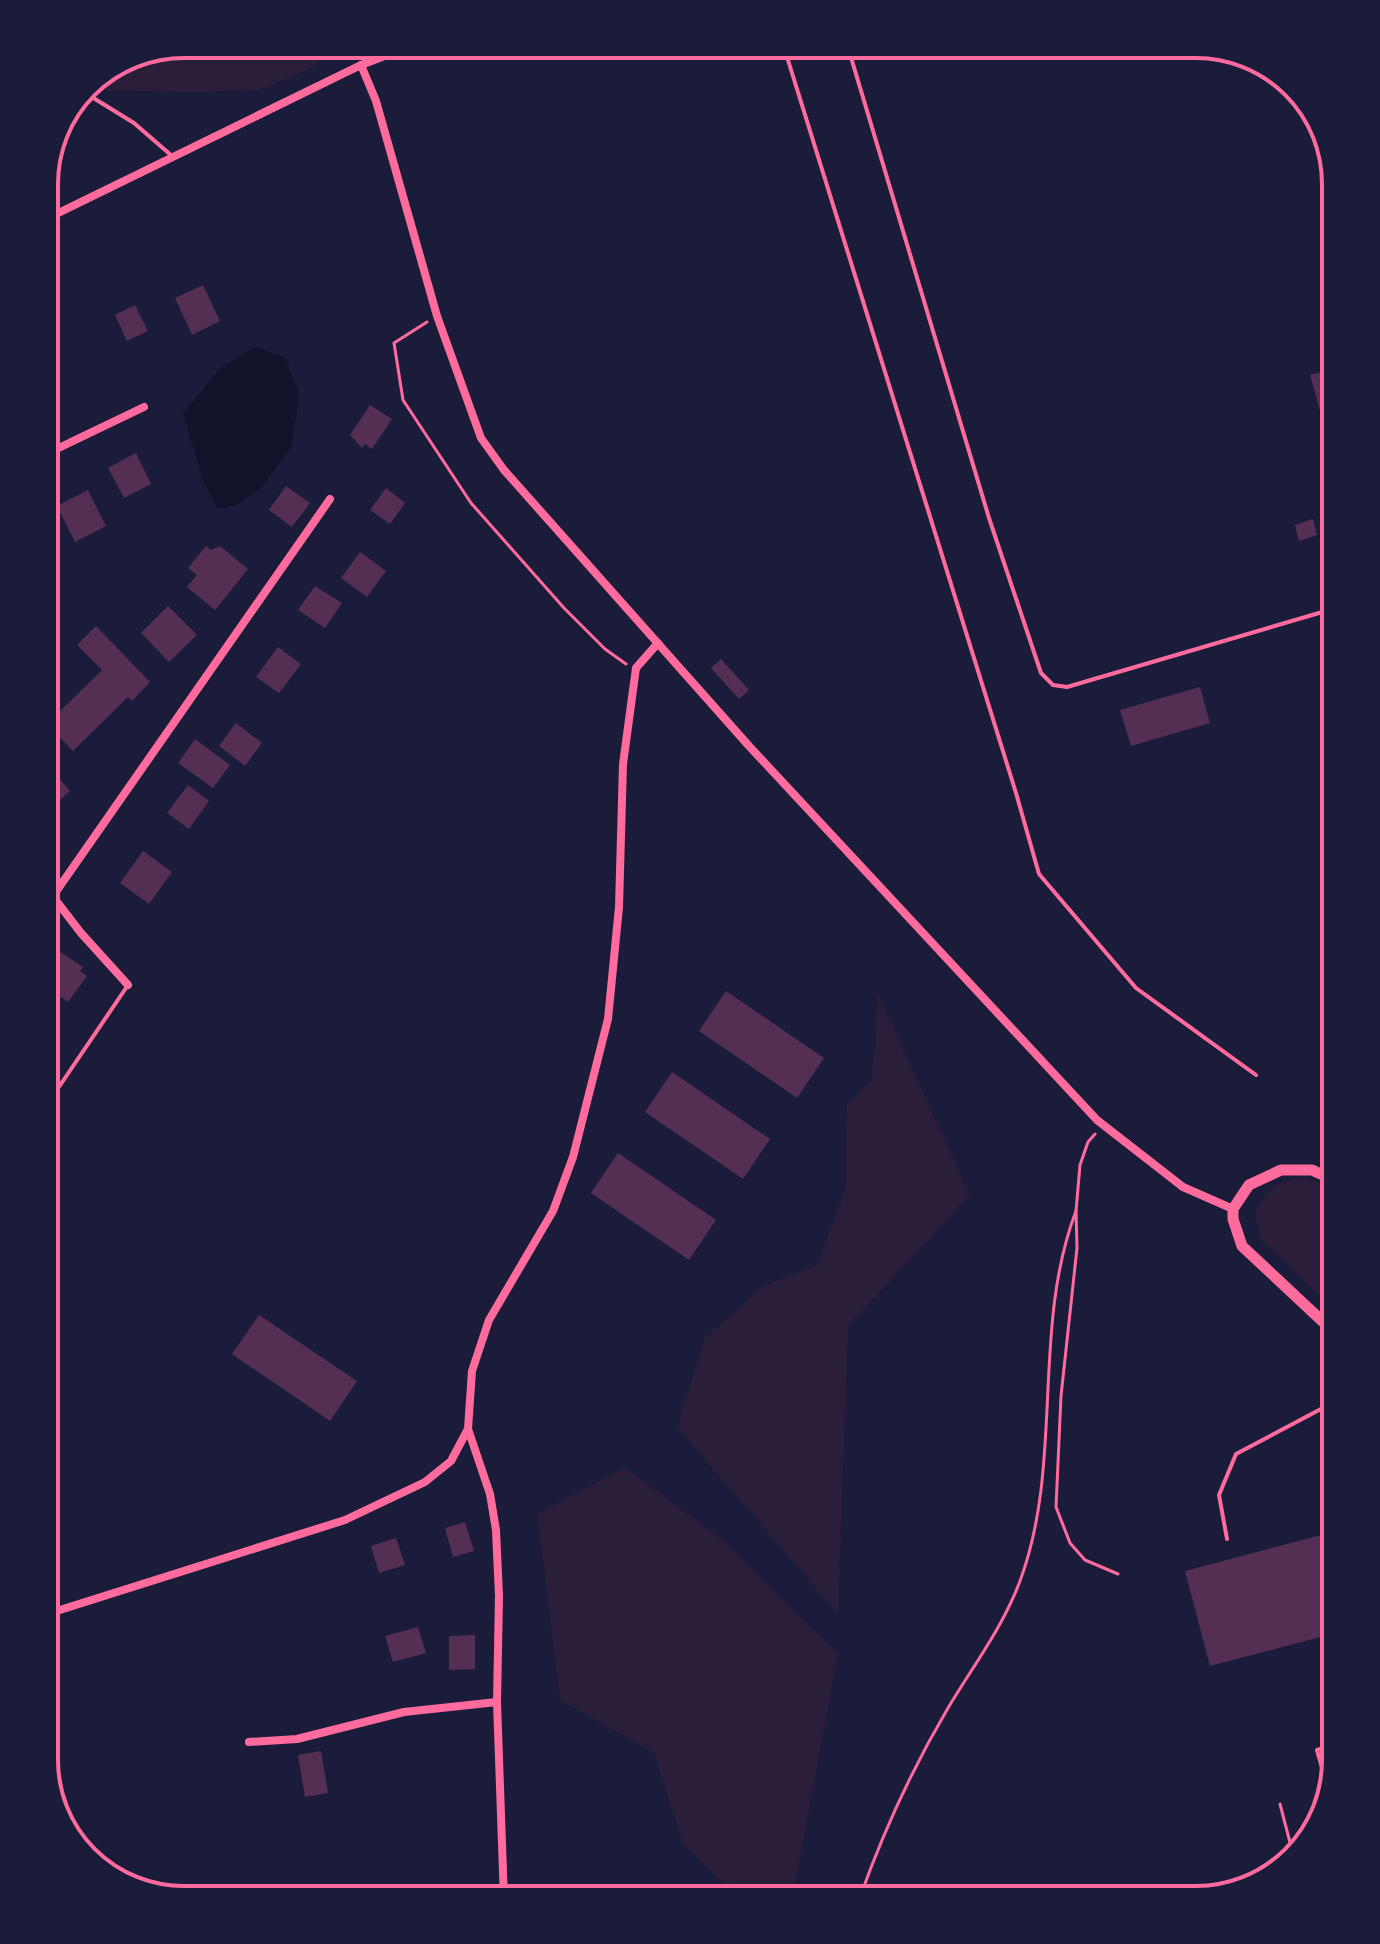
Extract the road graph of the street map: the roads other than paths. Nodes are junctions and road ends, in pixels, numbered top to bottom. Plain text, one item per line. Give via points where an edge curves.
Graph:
1 (377, 58) edge
2 (787, 58) edge
3 (851, 58) edge
4 (361, 65) junction
5 (93, 98) edge
6 (172, 156) junction
7 (58, 213) edge
8 (144, 407) dead end
9 (58, 448) edge
10 (330, 499) dead end
11 (1322, 612) edge
12 (658, 643) junction
13 (58, 889) edge
14 (58, 903) edge
15 (128, 985) joint
16 (1256, 1075) dead end
17 (58, 1088) edge
18 (1322, 1175) edge
19 (1233, 1209) junction
20 (1322, 1321) edge
21 (1322, 1408) edge
22 (468, 1429) junction
23 (1227, 1539) dead end
24 (58, 1611) edge
25 (497, 1702) junction
26 (249, 1742) dead end
27 (1322, 1748) edge
28 (1322, 1766) edge
29 (504, 1886) edge

1 - 4 street
2 - 16 lane via 1039,874 1136,988
3 - 11 lane via 1041,673 1053,685 1067,687
4 - 6 street
4 - 12 street via 437,316 481,438
5 - 6 lane via 134,123
6 - 7 street
8 - 9 street
10 - 13 street
12 - 19 street via 1103,1125 1183,1187
12 - 22 street via 636,668 623,764 619,907 608,1019 573,1157 553,1211 489,1320 472,1371
14 - 15 street
15 - 17 lane
18 - 19 street via 1281,1170 1249,1185
19 - 20 street via 1242,1246
21 - 23 lane via 1236,1454 1219,1495
22 - 24 street via 451,1461 425,1482 345,1520
22 - 25 street via 496,1530
25 - 26 street via 404,1712 297,1739
25 - 29 street
27 - 28 lane via 1317,1750

